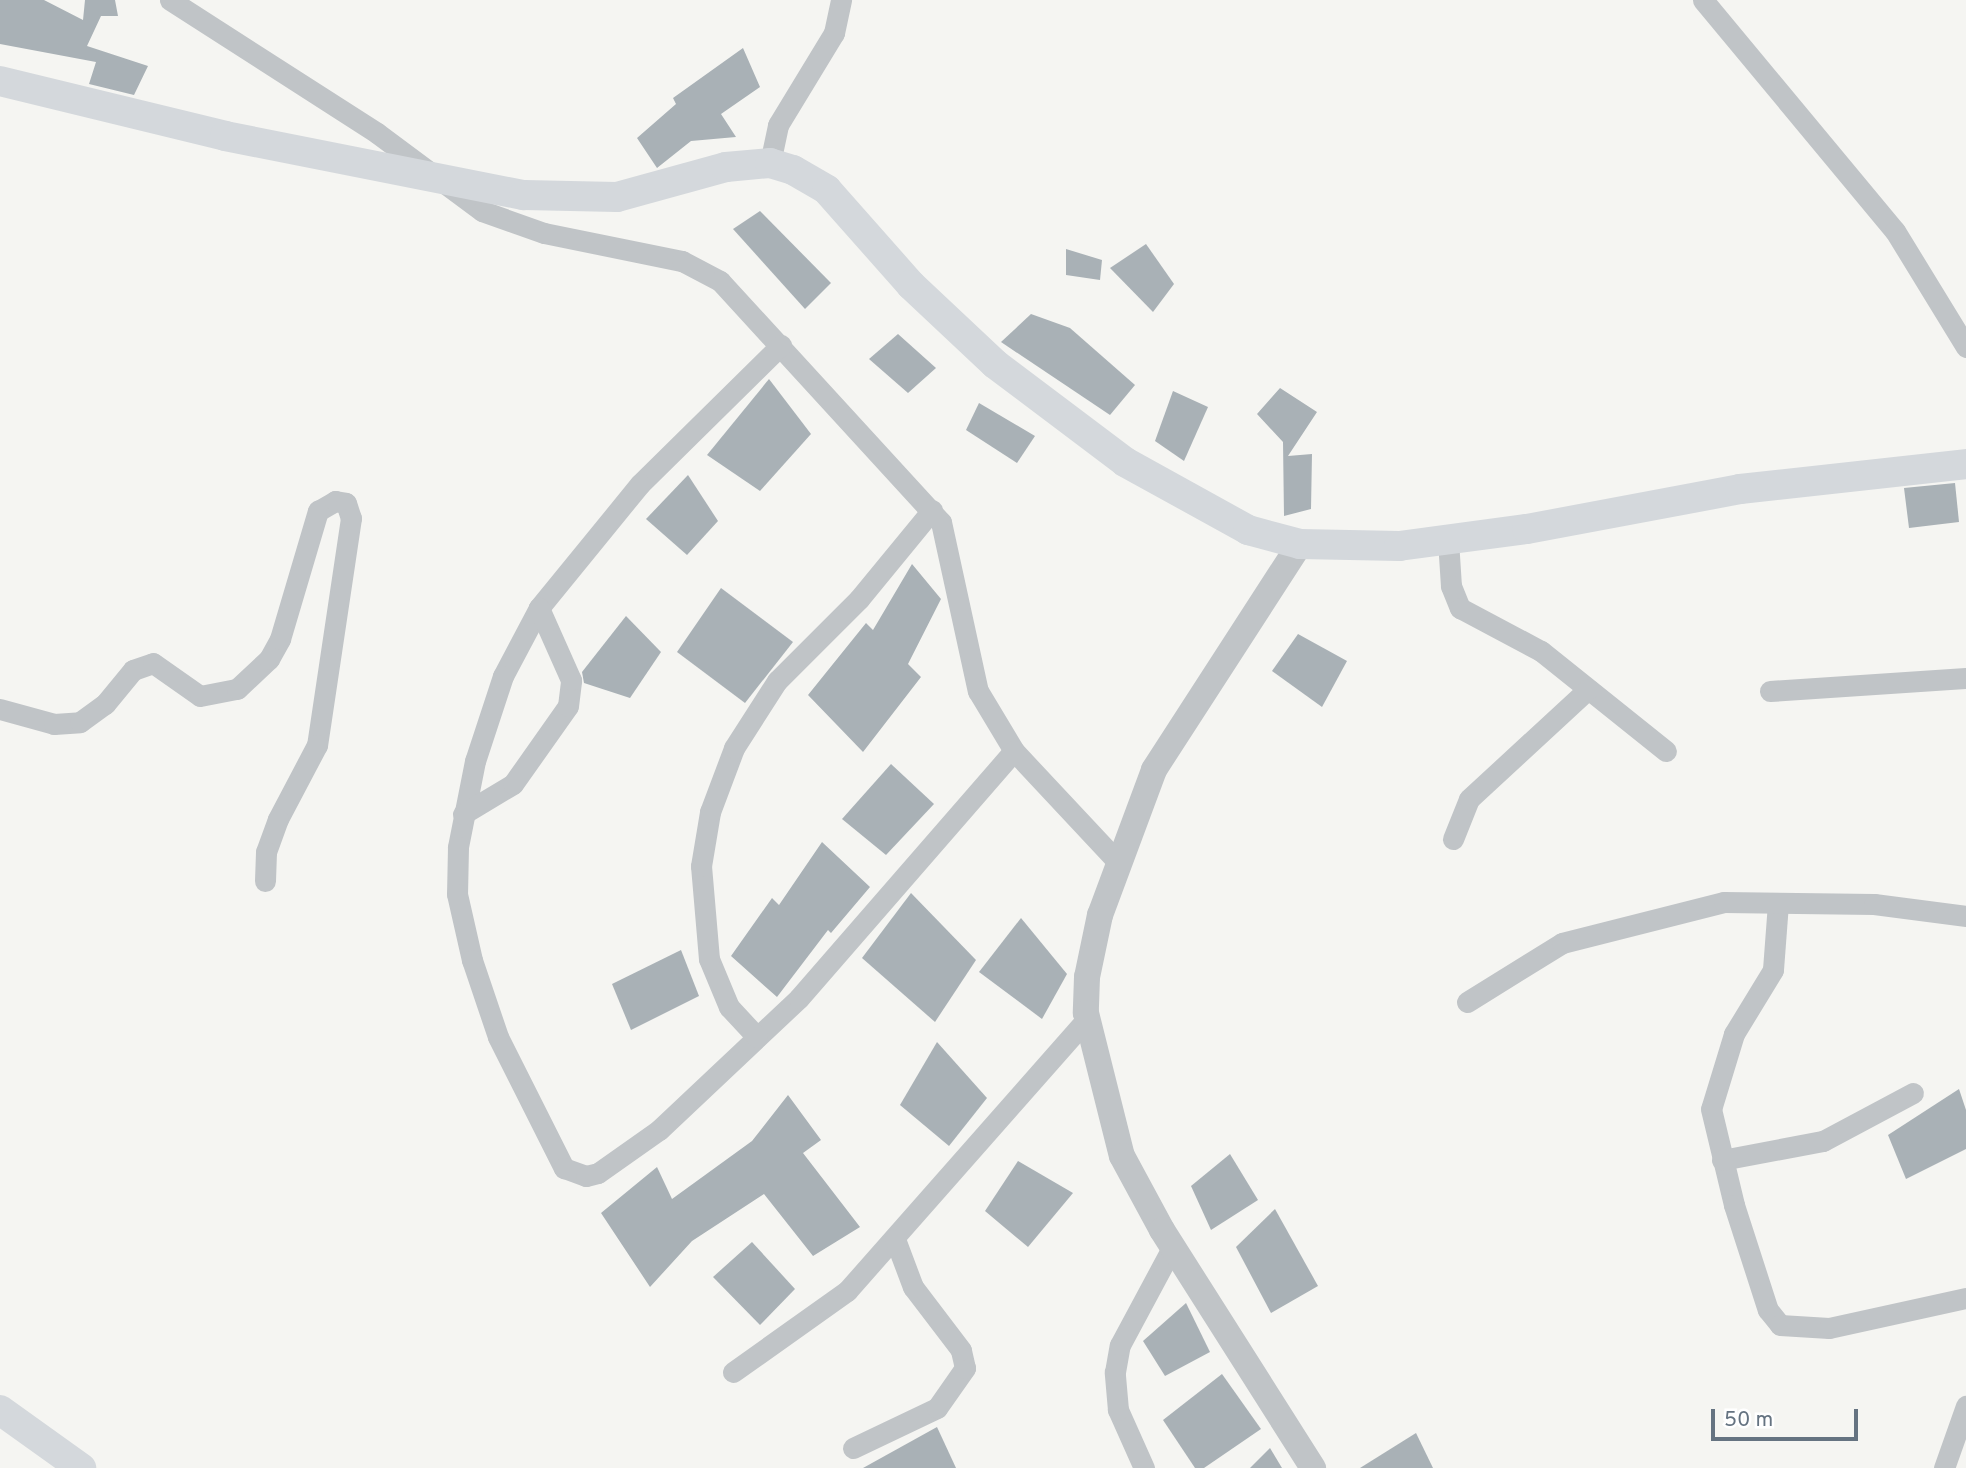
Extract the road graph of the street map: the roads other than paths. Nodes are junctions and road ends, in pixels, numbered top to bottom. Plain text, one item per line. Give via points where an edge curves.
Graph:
1 (170, 0) edge
2 (841, 0) edge
3 (1703, 0) edge
4 (0, 81) edge
5 (770, 163) junction
6 (440, 179) junction
7 (781, 345) junction
8 (1966, 347) edge
9 (1966, 464) edge
10 (932, 510) junction
11 (1448, 540) junction
12 (1300, 544) junction
13 (539, 608) junction
14 (1966, 678) edge
15 (1588, 689) junction
16 (1770, 691) dead end
17 (0, 709) edge
18 (1014, 751) junction
19 (1666, 751) dead end
20 (463, 814) junction
21 (1453, 839) dead end
22 (1118, 862) junction
23 (265, 881) dead end
24 (1779, 903) junction
25 (1966, 915) edge
26 (1467, 1002) dead end
27 (1087, 1019) junction
28 (757, 1037) junction
29 (1913, 1093) dead end
30 (1722, 1160) junction
31 (895, 1239) junction
32 (1173, 1246) junction
33 (1966, 1298) edge
34 (733, 1372) dead end
35 (1966, 1406) edge
36 (0, 1410) edge
37 (853, 1448) dead end
38 (81, 1468) edge
39 (1144, 1468) edge
40 (1313, 1468) edge
41 (1944, 1468) edge

1 - 6 street
2 - 5 street via 834,33 778,125
3 - 8 street via 1895,231
4 - 6 main road via 225,136
5 - 6 main road via 726,167 617,197 584,200
5 - 12 main road via 810,176 827,190 954,327 1125,462 1248,530
6 - 7 street via 465,201 522,228 700,268 720,281
7 - 10 street
7 - 13 street via 640,484
9 - 11 main road via 1754,487
10 - 18 street via 948,542 972,678
10 - 28 street via 859,599 778,681 734,748 710,812 701,866 709,959 729,1007
11 - 12 main road via 1399,546
11 - 15 street via 1451,586 1460,608 1517,635
12 - 22 street via 1154,771
13 - 20 street via 503,676
13 - 20 street via 571,680 568,706 513,784
14 - 16 street
15 - 19 street
15 - 21 street via 1469,799
17 - 23 street via 54,724 80,722 105,704 133,670 153,663 200,696 237,689 269,659 280,639 318,511 335,501 346,503 351,518 317,745 278,819 266,852
18 - 22 street
18 - 28 street via 799,998
20 - 28 street via 457,894 472,960 498,1037 564,1168 586,1176 598,1173 659,1130
22 - 27 street via 1087,977
24 - 25 street via 1896,905
24 - 26 street via 1724,902 1586,935 1533,958
24 - 30 street via 1773,970 1737,1026 1713,1097
27 - 31 street
27 - 32 street via 1122,1156
29 - 30 street via 1823,1141
30 - 33 street via 1768,1310 1780,1325 1848,1326 1919,1304
31 - 34 street via 847,1291
31 - 37 street via 913,1287 961,1350 965,1368 937,1408
32 - 39 street via 1120,1345 1115,1372 1118,1410
32 - 40 street
35 - 41 street
36 - 38 main road

